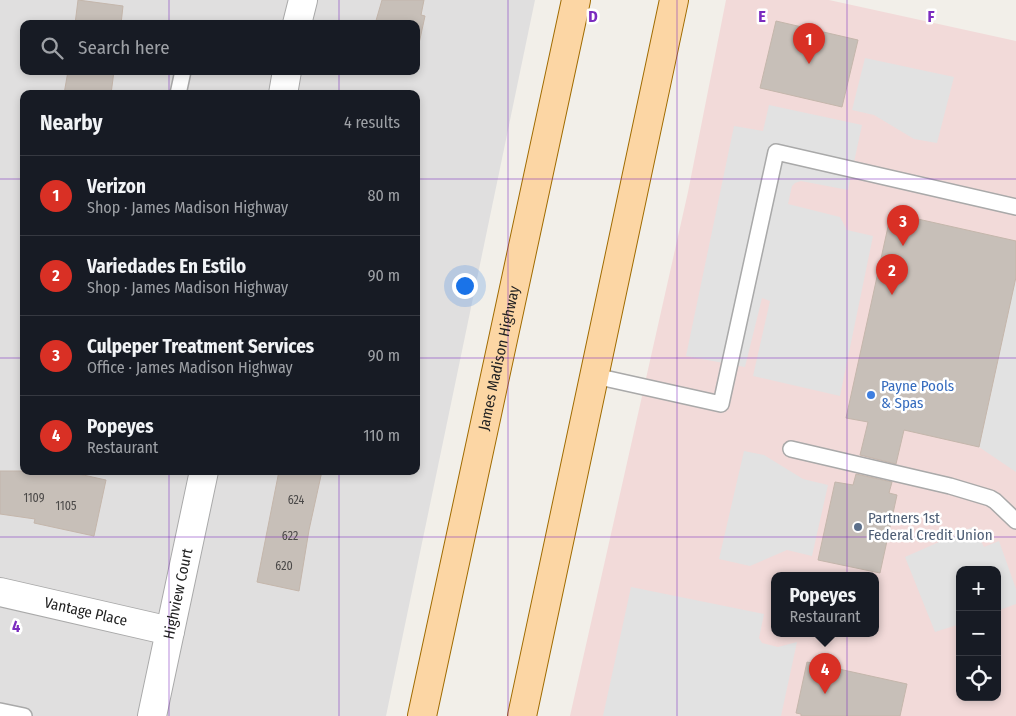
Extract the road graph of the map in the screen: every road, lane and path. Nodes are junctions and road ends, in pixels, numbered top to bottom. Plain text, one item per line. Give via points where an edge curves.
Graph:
1 (302, 0) edge
2 (576, 0) edge
3 (674, 0) edge
4 (299, 20) edge
5 (182, 75) edge
6 (287, 75) edge
7 (179, 90) edge
8 (284, 90) edge
9 (1016, 207) edge
10 (595, 376) junction
11 (791, 449) dead end
12 (203, 475) edge
13 (1016, 521) edge
14 (0, 592) edge
15 (170, 631) junction
16 (0, 711) edge
17 (24, 716) edge
18 (152, 716) edge
19 (422, 716) edge
20 (522, 716) edge

1 - 4 street
2 - 19 main road, James Madison Highway
3 - 10 main road
5 - 7 lane
6 - 8 street
9 - 10 lane via 776,152 721,404
10 - 20 main road
11 - 13 lane via 990,498
12 - 15 street, Highview Court
14 - 15 street, Vantage Place
15 - 18 street, Highview Court
16 - 17 lane

